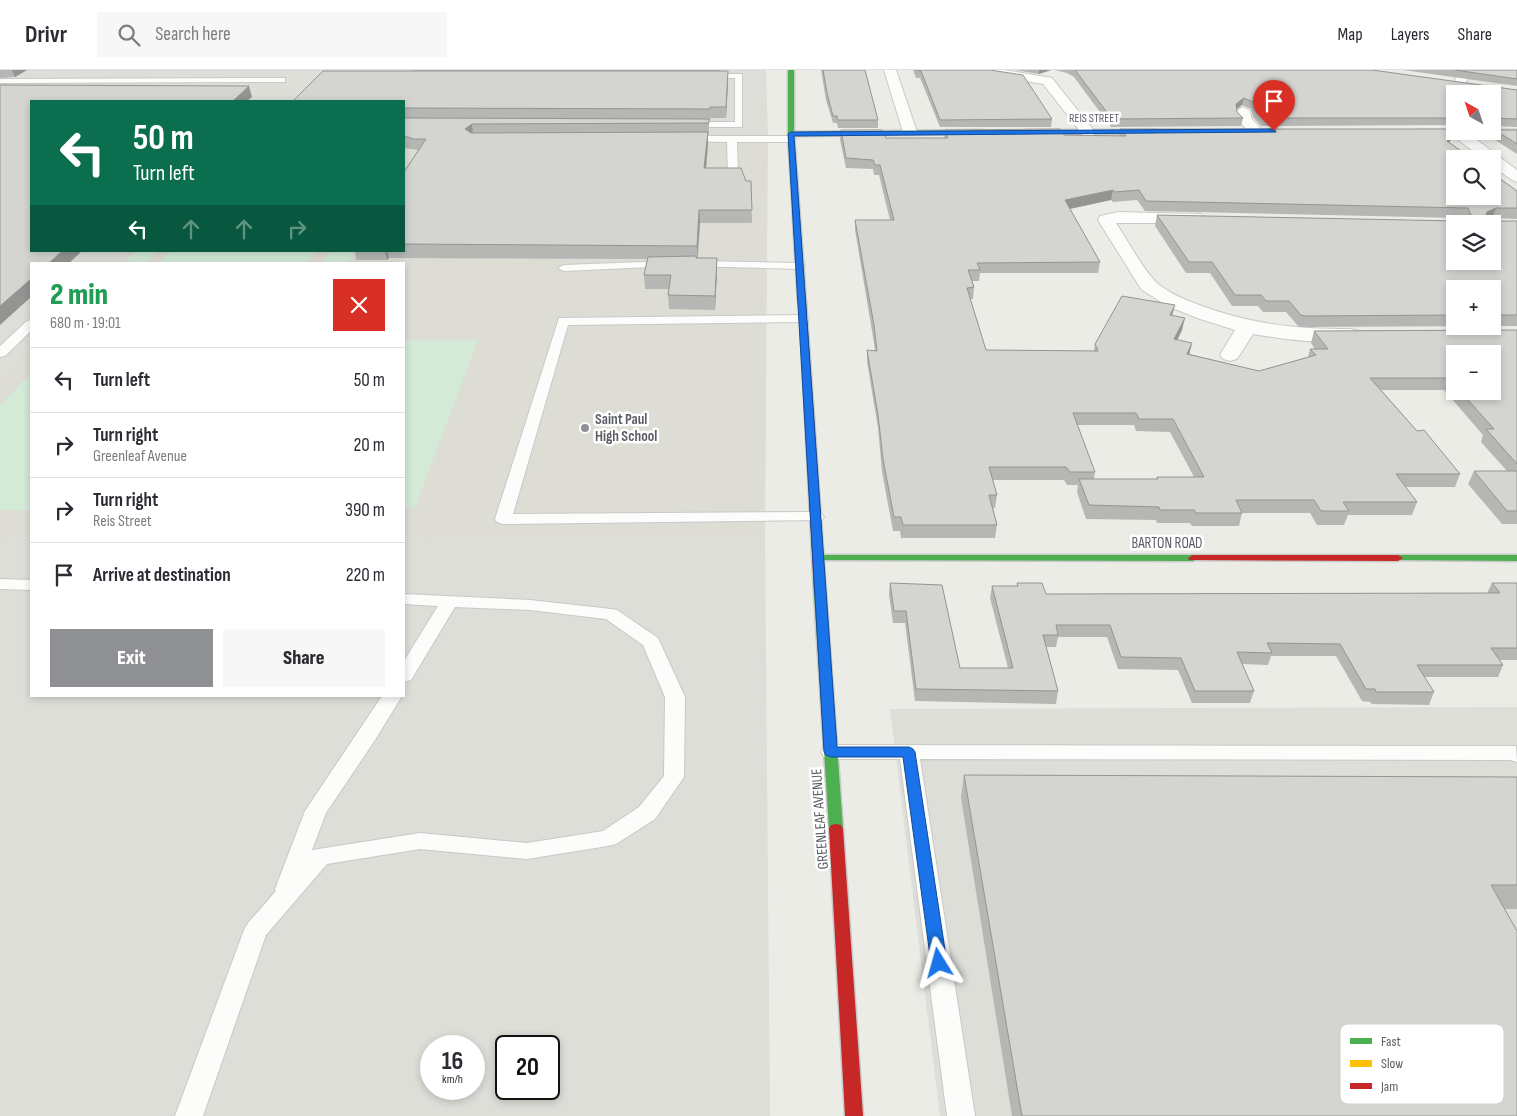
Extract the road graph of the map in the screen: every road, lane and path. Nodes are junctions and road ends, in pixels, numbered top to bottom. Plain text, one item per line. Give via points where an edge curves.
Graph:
1 (55, 70) edge
2 (241, 70) edge
3 (790, 70) edge
4 (890, 70) edge
5 (982, 70) edge
6 (1466, 70) edge
7 (691, 76) edge
8 (228, 80) junction
9 (282, 80) dead end
10 (0, 81) edge
11 (36, 81) junction
12 (1459, 84) edge
13 (1243, 111) edge
14 (680, 125) edge
15 (1236, 131) edge
16 (1260, 131) joint
17 (910, 132) junction
18 (989, 132) edge
19 (1009, 132) edge
20 (1088, 132) junction
21 (1167, 132) edge
22 (1409, 132) edge
23 (1446, 132) edge
24 (1501, 132) edge
25 (1517, 132) edge
26 (791, 136) junction
27 (672, 139) edge
28 (732, 139) junction
29 (1468, 140) edge
30 (733, 173) edge
31 (1517, 177) edge
32 (1213, 219) edge
33 (799, 266) junction
34 (564, 268) dead end
35 (803, 319) junction
36 (30, 325) edge
37 (1246, 327) junction
38 (1371, 335) edge
39 (0, 353) edge
40 (1230, 355) dead end
41 (816, 517) junction
42 (818, 558) junction
43 (1517, 558) edge
44 (0, 584) edge
45 (30, 585) edge
46 (405, 599) edge
47 (450, 601) junction
48 (405, 674) edge
49 (391, 697) edge
50 (831, 752) junction
51 (909, 752) junction
52 (1517, 755) edge
53 (281, 902) junction
54 (188, 1116) edge
55 (854, 1116) edge
56 (961, 1116) edge

1 - 11 lane
2 - 8 lane
3 - 26 main road, GREENLEAF AVENUE
4 - 17 street
5 - 20 street via 1047,81
6 - 12 street
7 - 14 lane via 739,76 739,125
8 - 9 lane
8 - 11 lane
10 - 11 lane
13 - 16 street via 1244,119
15 - 16 main road
17 - 18 main road
17 - 26 main road
19 - 20 main road, REIS STREET
20 - 21 main road, REIS STREET
22 - 23 main road
24 - 25 main road
26 - 28 lane
26 - 33 main road, GREENLEAF AVENUE
27 - 28 lane
28 - 30 lane
29 - 31 street
32 - 37 street via 1106,220 1148,285 1174,302
33 - 34 lane via 638,264
33 - 35 main road, GREENLEAF AVENUE
35 - 41 main road, GREENLEAF AVENUE
35 - 41 lane via 563,321 503,519
36 - 39 lane
37 - 38 street via 1303,335
37 - 40 street
41 - 42 main road, GREENLEAF AVENUE
42 - 43 main road, BARTON ROAD
42 - 50 main road, GREENLEAF AVENUE
44 - 45 lane
46 - 47 lane
47 - 48 lane
47 - 53 lane via 611,614 651,642 675,697 674,777 647,813 608,838 527,851 420,841 320,856
49 - 53 lane via 316,811
50 - 51 lane
50 - 55 main road, GREENLEAF AVENUE
51 - 52 lane
51 - 56 lane
53 - 54 lane via 256,930

